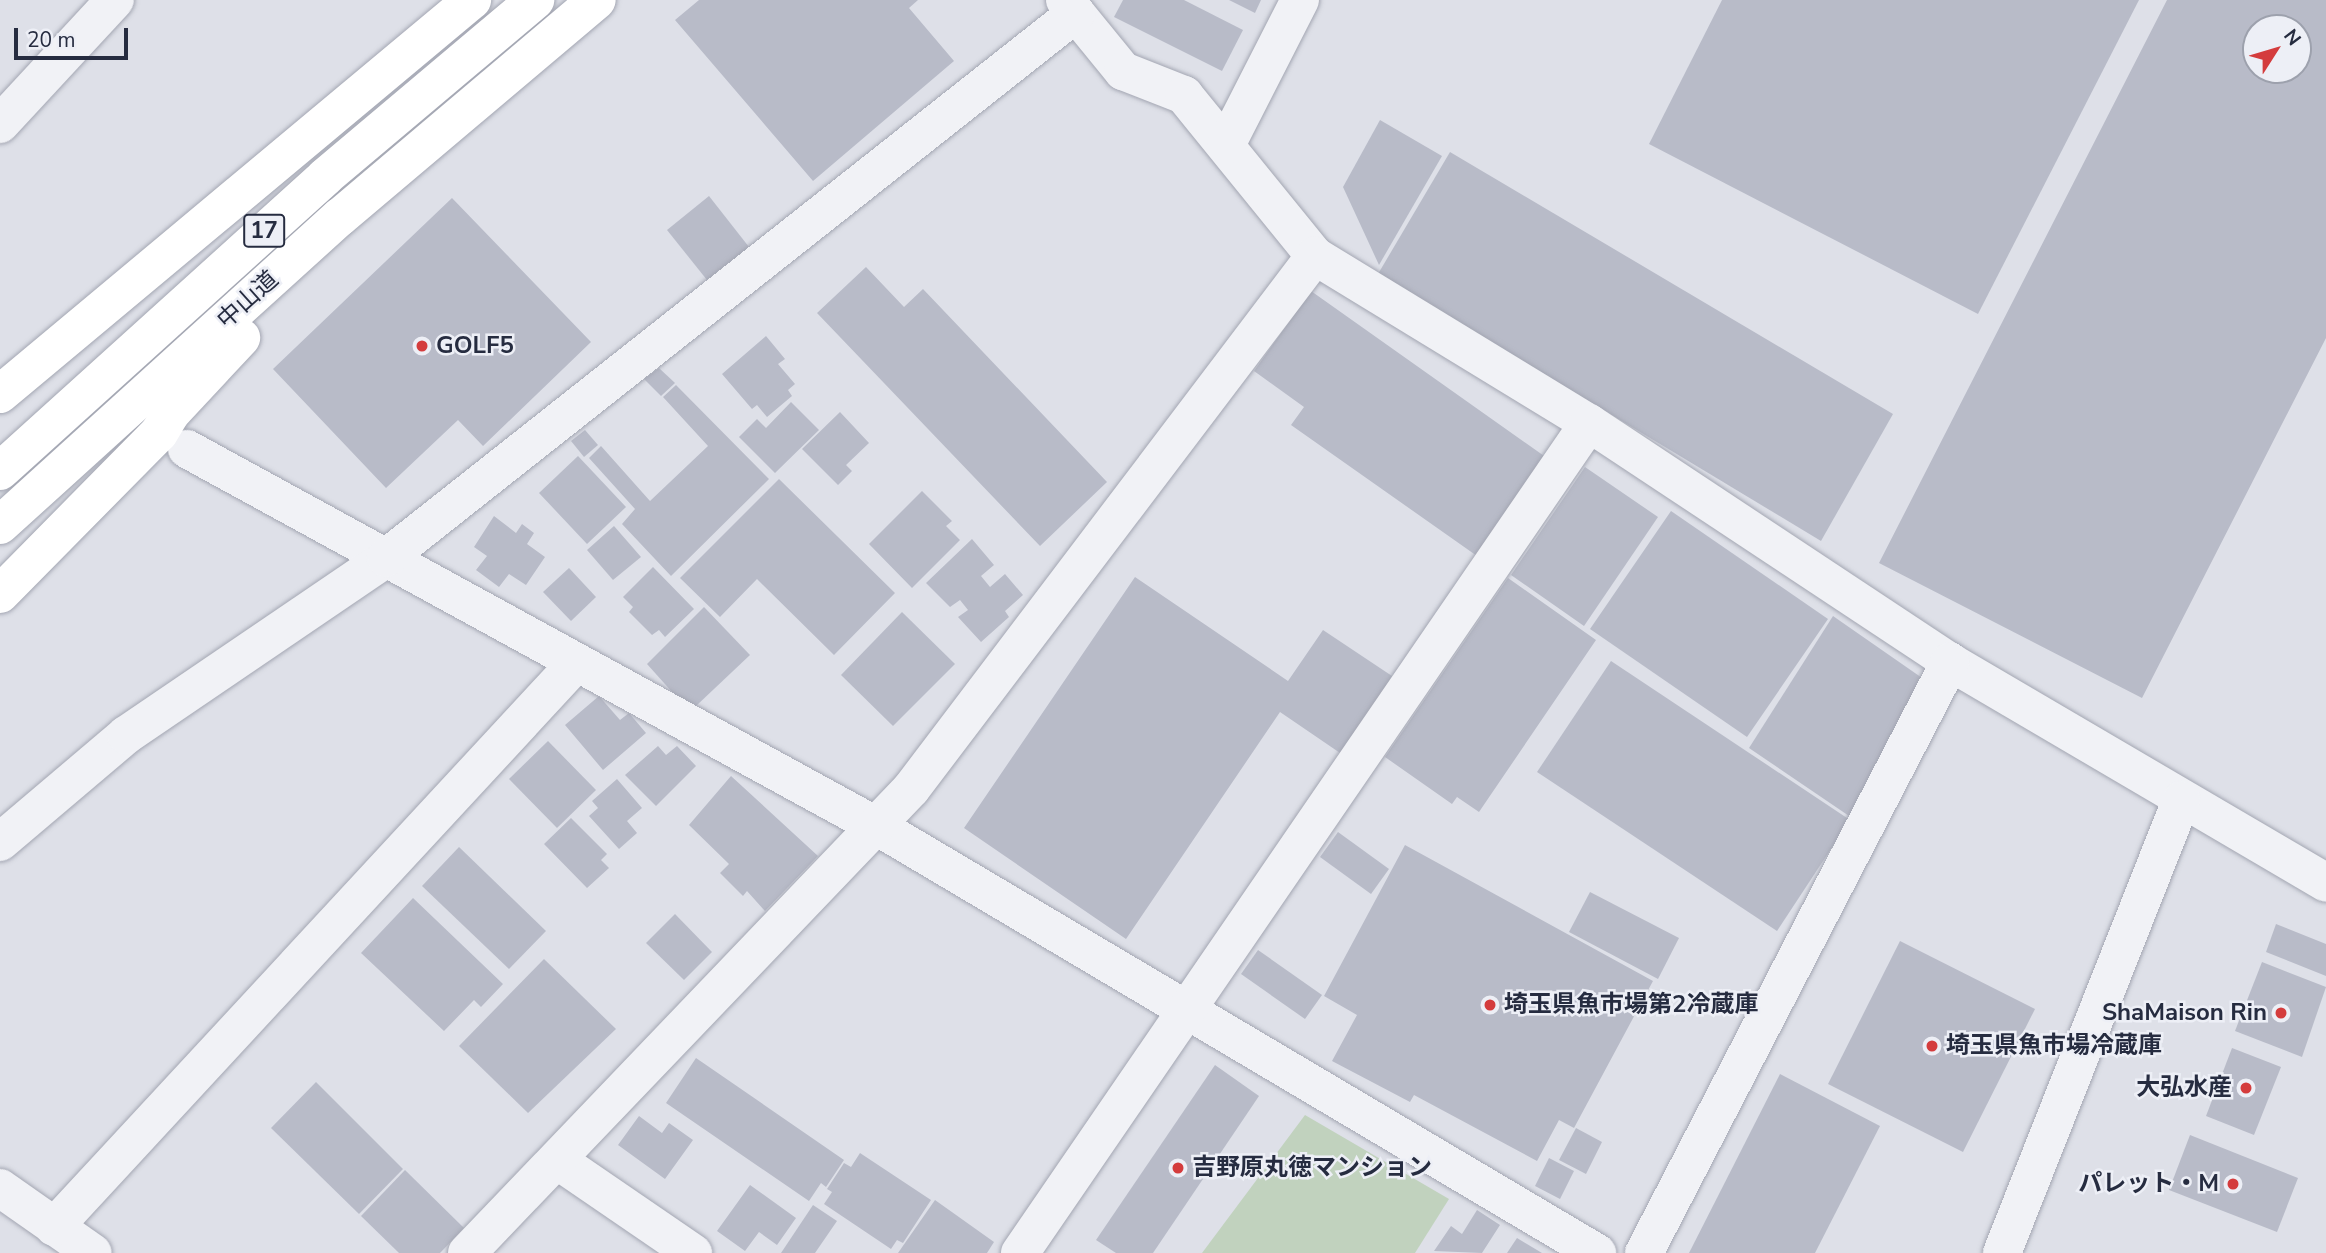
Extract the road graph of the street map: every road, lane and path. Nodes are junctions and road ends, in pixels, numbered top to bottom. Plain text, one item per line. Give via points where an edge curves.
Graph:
1 (114, 0) edge
2 (472, 0) edge
3 (499, 0) edge
4 (535, 0) edge
5 (597, 0) edge
6 (1300, 0) edge
7 (1071, 6) edge
8 (0, 124) edge
9 (1226, 145) junction
10 (325, 177) junction
11 (340, 217) junction
12 (1315, 256) junction
13 (0, 394) edge
14 (1589, 424) junction
15 (187, 449) dead end
16 (0, 471) edge
17 (0, 525) edge
18 (386, 558) junction
19 (0, 594) edge
20 (1950, 662) junction
21 (576, 663) junction
22 (2181, 800) junction
23 (878, 827) junction
24 (0, 842) edge
25 (2326, 883) edge
26 (1185, 1011) junction
27 (557, 1160) junction
28 (0, 1188) edge
29 (54, 1227) junction
30 (93, 1253) edge
31 (467, 1253) edge
32 (693, 1253) edge
33 (1020, 1253) edge
34 (1597, 1253) edge
35 (1644, 1253) edge
36 (2002, 1253) edge

1 - 8 street
2 - 13 highway, 17
3 - 10 highway via 446,48
4 - 10 highway, 17
5 - 11 highway, 中山道 / 17
6 - 9 street
7 - 9 street via 1123,71 1184,95
7 - 18 street
9 - 12 street
10 - 16 highway, 17
11 - 17 highway, 中山道 / 17
11 - 19 highway via 296,279 170,413 159,433
12 - 14 street
12 - 23 street
14 - 20 street
14 - 26 street
15 - 18 street
18 - 21 street
18 - 24 street via 126,735
20 - 22 street
20 - 35 street
21 - 23 street
21 - 29 street
22 - 25 street
22 - 36 street
23 - 26 street
23 - 27 street
26 - 33 street
26 - 34 street
27 - 31 street
27 - 32 street
28 - 29 street
29 - 30 street

